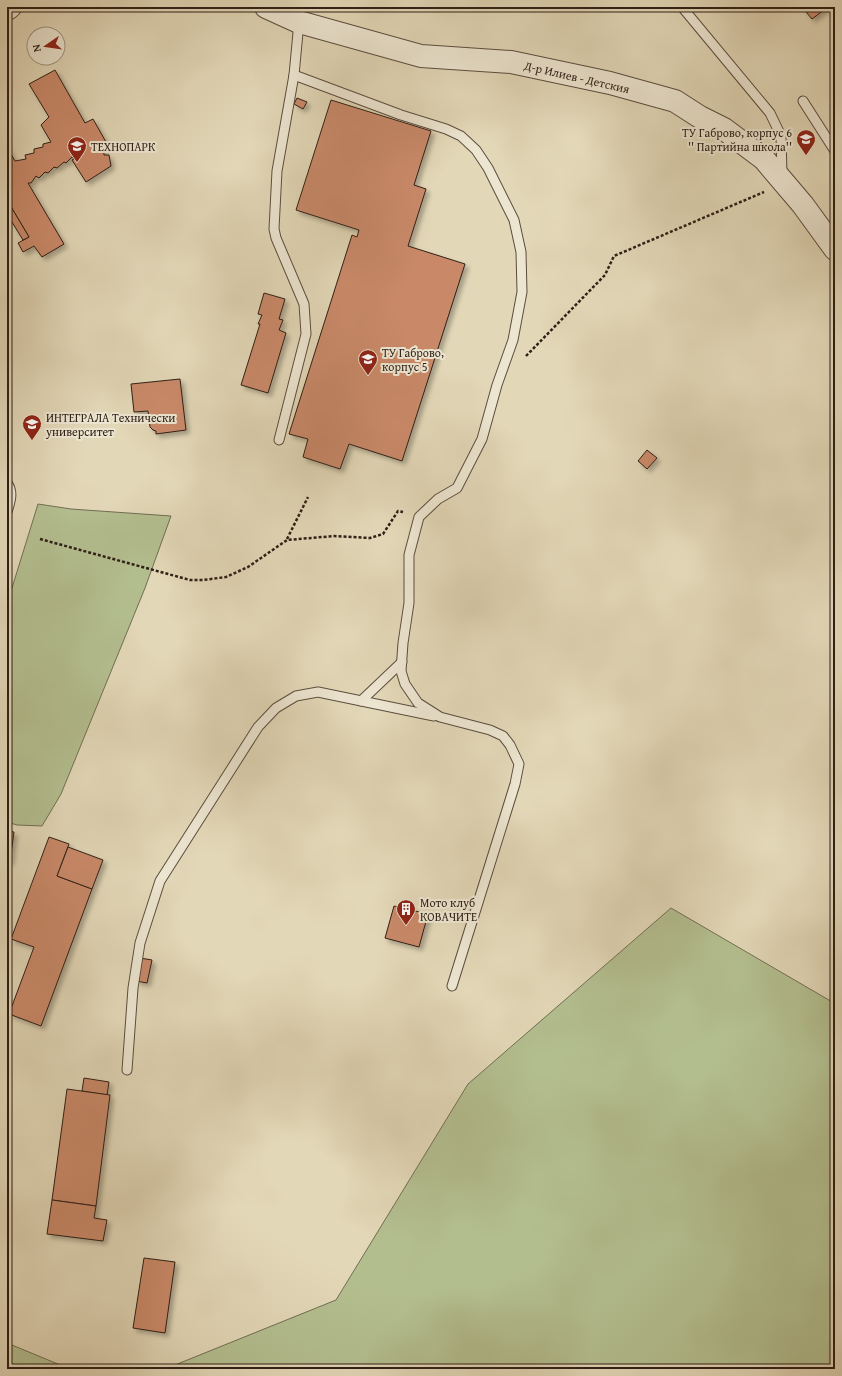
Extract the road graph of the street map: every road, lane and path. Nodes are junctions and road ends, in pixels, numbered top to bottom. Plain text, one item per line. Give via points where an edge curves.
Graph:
1 (10, 7) edge
2 (266, 7) edge
3 (682, 7) edge
4 (7, 9) edge
5 (299, 22) junction
6 (294, 75) junction
7 (803, 101) dead end
8 (835, 151) edge
9 (783, 182) junction
10 (835, 249) edge
11 (524, 358) dead end
12 (279, 440) dead end
13 (7, 482) edge
14 (308, 497) dead end
15 (7, 512) edge
16 (419, 517) junction
17 (40, 539) dead end
18 (286, 540) junction
19 (402, 662) junction
20 (361, 701) junction
21 (440, 717) junction
22 (452, 986) dead end
23 (127, 1070) dead end

1 - 4 street
2 - 5 street, Д-р Илиев - Детския
3 - 9 lane via 770,113 781,136
5 - 6 lane
5 - 9 street, Д-р Илиев - Детския via 421,56 511,62 610,83 675,101 747,145 764,159
6 - 12 lane via 277,171 274,229 304,304 306,334
6 - 16 lane via 461,136 480,156 514,220 521,252 522,292 513,340 482,439 458,488 438,499
7 - 8 lane
9 - 10 street, Д-р Илиев - Детския
9 - 11 path via 614,256 605,275
13 - 15 lane via 11,499
14 - 18 path
16 - 18 path via 398,511 383,534 370,538 334,536
16 - 19 lane via 409,555 409,603
17 - 18 path via 190,580 226,577 248,567
19 - 20 lane
19 - 21 lane via 401,671 405,684 418,703
20 - 21 lane
20 - 23 lane via 318,692 296,696 276,708 258,727 164,874 140,942 133,988
21 - 22 lane via 503,736 519,764

